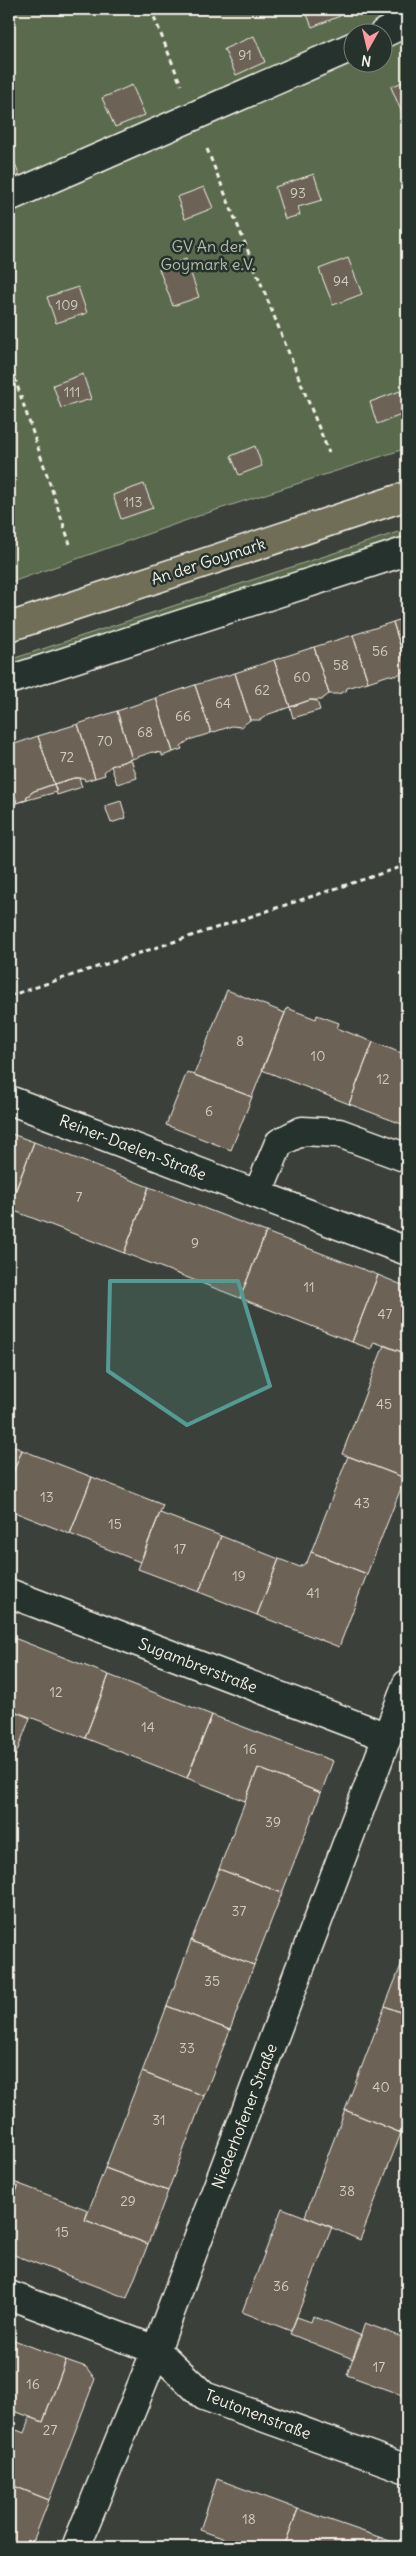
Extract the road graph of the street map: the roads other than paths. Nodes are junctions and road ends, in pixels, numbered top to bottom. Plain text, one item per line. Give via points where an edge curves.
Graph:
1 (407, 22) edge
2 (394, 28) edge
3 (344, 50) edge
4 (9, 197) edge
5 (407, 496) edge
6 (407, 551) edge
7 (9, 627) edge
8 (9, 680) edge
9 (9, 1100) edge
10 (407, 1158) edge
11 (258, 1194) junction
12 (407, 1251) edge
13 (9, 1593) edge
14 (407, 1684) edge
15 (387, 1737) junction
16 (9, 2295) edge
17 (156, 2350) junction
18 (407, 2469) edge
19 (76, 2547) edge

1 - 2 street
3 - 4 street
5 - 7 main road, An der Goymark
6 - 8 street
9 - 11 street, Reiner-Daelen-Straße
10 - 11 street via 339,1133 302,1131 279,1143
11 - 12 street, Reiner-Daelen-Straße
13 - 15 street, Sugambrerstraße
14 - 15 street, Niederhofener Straße
15 - 17 street, Niederhofener Straße
16 - 17 street, Teutonenstraße
17 - 18 street, Teutonenstraße via 204,2396
17 - 19 street, Niederhofener Straße

